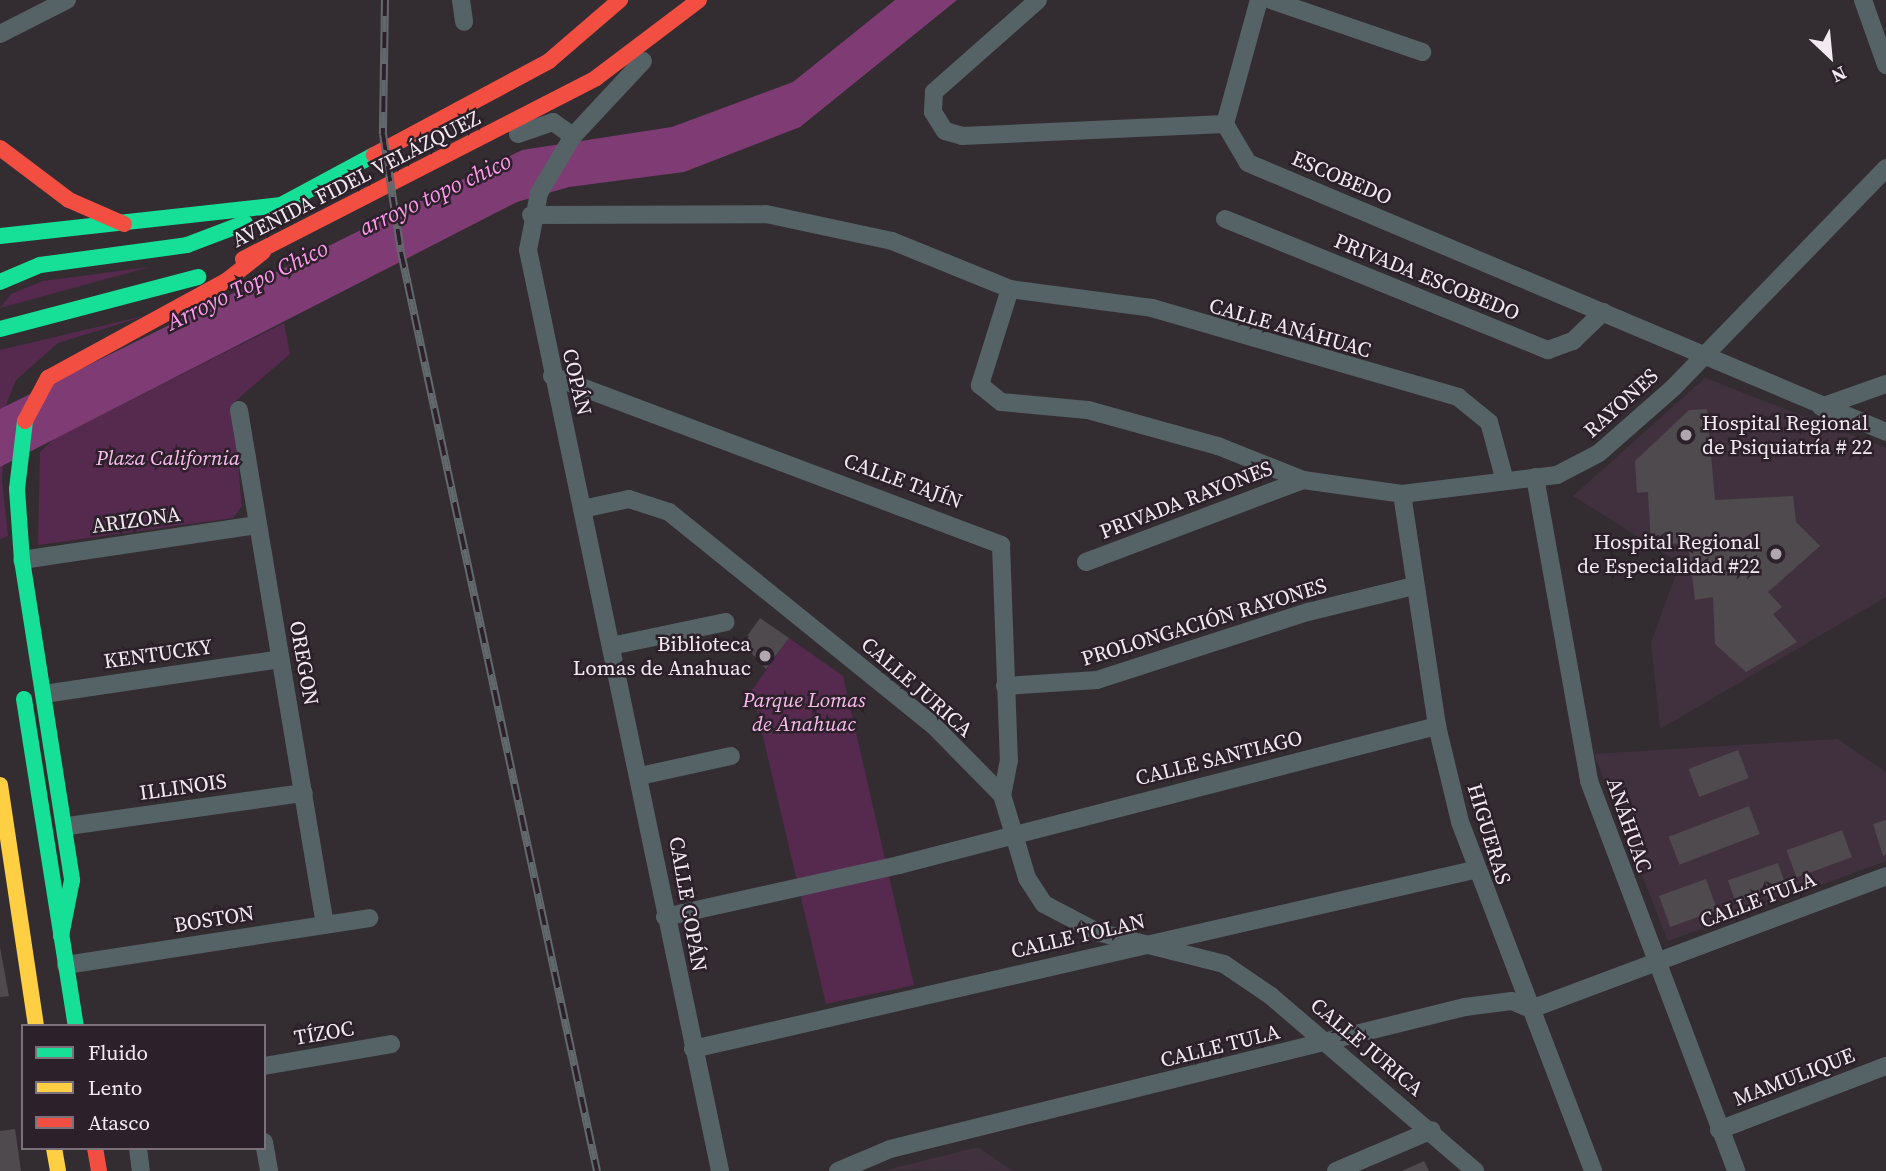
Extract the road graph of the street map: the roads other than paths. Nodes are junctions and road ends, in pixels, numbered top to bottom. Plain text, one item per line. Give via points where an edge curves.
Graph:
1 (67, 0) edge
2 (461, 0) edge
3 (620, 0) edge
4 (699, 0) edge
5 (710, 0) edge
6 (1038, 0) edge
7 (1259, 0) edge
8 (1271, 0) edge
9 (1863, 0) edge
10 (464, 22) dead end
11 (0, 34) edge
12 (1422, 52) dead end
13 (1886, 65) edge
14 (1225, 124) junction
15 (571, 141) junction
16 (0, 148) edge
17 (428, 167) junction
18 (1886, 168) edge
19 (281, 205) junction
20 (531, 215) junction
21 (1225, 219) dead end
22 (126, 225) junction
23 (0, 236) edge
24 (264, 251) junction
25 (0, 282) edge
26 (1010, 289) junction
27 (1603, 312) junction
28 (0, 329) edge
29 (1703, 359) junction
30 (552, 376) junction
31 (1886, 384) edge
32 (1821, 407) junction
33 (239, 410) dead end
34 (1886, 432) edge
35 (1535, 477) junction
36 (1303, 480) junction
37 (1505, 481) junction
38 (1402, 494) junction
39 (582, 509) junction
40 (257, 525) junction
41 (22, 560) junction
42 (1086, 562) dead end
43 (5, 573) dead end
44 (1414, 586) junction
45 (9, 599) dead end
46 (726, 622) dead end
47 (611, 646) junction
48 (280, 659) junction
49 (20, 677) dead end
50 (1006, 686) junction
51 (44, 694) junction
52 (1437, 726) junction
53 (731, 756) dead end
54 (640, 776) junction
55 (0, 785) edge
56 (304, 793) junction
57 (1002, 795) junction
58 (68, 826) junction
59 (1012, 834) junction
60 (1474, 870) junction
61 (1886, 876) edge
62 (665, 917) junction
63 (369, 918) dead end
64 (325, 925) junction
65 (61, 936) junction
66 (1145, 943) junction
67 (1656, 962) junction
68 (66, 965) junction
69 (1531, 1009) junction
70 (36, 1024) edge
71 (76, 1024) edge
72 (391, 1044) dead end
73 (1326, 1044) junction
74 (693, 1049) junction
75 (266, 1066) edge
76 (1886, 1066) edge
77 (1432, 1130) junction
78 (1719, 1130) junction
79 (54, 1150) edge
80 (95, 1150) edge
81 (138, 1150) edge
82 (265, 1150) edge
83 (58, 1171) edge
84 (99, 1171) edge
85 (141, 1171) edge
86 (268, 1171) edge
87 (720, 1171) edge
88 (838, 1171) edge
89 (1336, 1171) edge
90 (1475, 1171) edge
91 (1593, 1171) edge
92 (1736, 1171) edge

1 - 11 street
2 - 10 street
3 - 19 highway, AVENIDA FIDEL VELÁZQUEZ via 549,61
4 - 17 highway, AVENIDA FIDEL VELÁZQUEZ via 596,78
5 - 15 street, COPÁN via 614,85
6 - 14 street via 934,92 933,112 945,131 962,136
7 - 14 street
8 - 12 street
9 - 13 street
14 - 27 street, ESCOBEDO via 1248,163
15 - 17 street via 553,122
15 - 20 street, COPÁN
16 - 22 highway via 69,200
17 - 24 highway, AVENIDA FIDEL VELÁZQUEZ
18 - 29 street, RAYONES
19 - 22 highway, AVENIDA FIDEL VELÁZQUEZ
19 - 25 highway via 220,235 158,252 40,265
20 - 26 street, CALLE ANÁHUAC via 766,214 892,241
20 - 30 street, COPÁN via 530,270
21 - 27 street, PRIVADA ESCOBEDO via 1548,350 1573,341
22 - 23 highway, AVENIDA FIDEL VELÁZQUEZ
24 - 28 highway, AVENIDA FIDEL VELÁZQUEZ via 148,293
24 - 41 highway via 226,281 104,343 40,387 18,457
26 - 36 street via 981,376 989,397 1130,421
26 - 37 street, CALLE ANÁHUAC via 1152,308 1458,397 1489,422
27 - 29 street, ESCOBEDO
29 - 32 street, ESCOBEDO
29 - 35 street, RAYONES via 1587,462
30 - 39 street, COPÁN
30 - 50 street, CALLE TAJÍN via 994,539 1006,562
31 - 32 street
32 - 34 street, ESCOBEDO
33 - 40 street, OREGON
35 - 37 street, RAYONES
35 - 67 street, ANÁHUAC via 1589,781
36 - 38 street, RAYONES
36 - 42 street, PRIVADA RAYONES
37 - 38 street, RAYONES
38 - 44 street, HIGUERAS
39 - 47 street, COPÁN
39 - 57 street, CALLE JURICA via 629,499 668,513 934,726
40 - 41 street, ARIZONA
40 - 48 street, OREGON
41 - 51 highway
43 - 45 highway
44 - 50 street, PROLONGACIÓN RAYONES via 1308,612 1097,680
44 - 52 street, HIGUERAS
46 - 47 street
47 - 54 street, CALLE COPÁN
48 - 51 street, KENTUCKY
48 - 56 street, OREGON
49 - 65 highway
50 - 57 street, CALLE TAJÍN via 1009,760
51 - 58 highway
52 - 59 street, CALLE SANTIAGO
52 - 60 street, HIGUERAS
53 - 54 street
54 - 62 street, CALLE COPÁN
55 - 70 highway
56 - 58 street, ILLINOIS
56 - 64 street, OREGON
57 - 59 street, CALLE JURICA
58 - 65 highway via 72,893
59 - 62 street, CALLE SANTIAGO via 899,865
59 - 66 street, CALLE JURICA via 1044,904 1097,932
60 - 66 street, CALLE TOLAN
60 - 69 street, HIGUERAS
61 - 67 street, CALLE TULA
62 - 74 street, CALLE COPÁN
63 - 64 street, BOSTON
64 - 68 street, BOSTON
65 - 68 highway
66 - 73 street, CALLE JURICA via 1224,964
66 - 74 street, CALLE TOLAN
67 - 69 street, CALLE TULA
67 - 78 street, ANÁHUAC
68 - 71 highway
69 - 73 street, CALLE TULA via 1512,1001 1485,1002
69 - 91 street, HIGUERAS
72 - 75 street, TÍZOC
73 - 77 street, CALLE JURICA
73 - 88 street, CALLE TULA via 890,1149
74 - 87 street, CALLE COPÁN
76 - 78 street, MAMULIQUE
77 - 89 street
77 - 90 street, CALLE JURICA
78 - 92 street, ANÁHUAC
79 - 83 highway
80 - 84 highway
81 - 85 street
82 - 86 street

